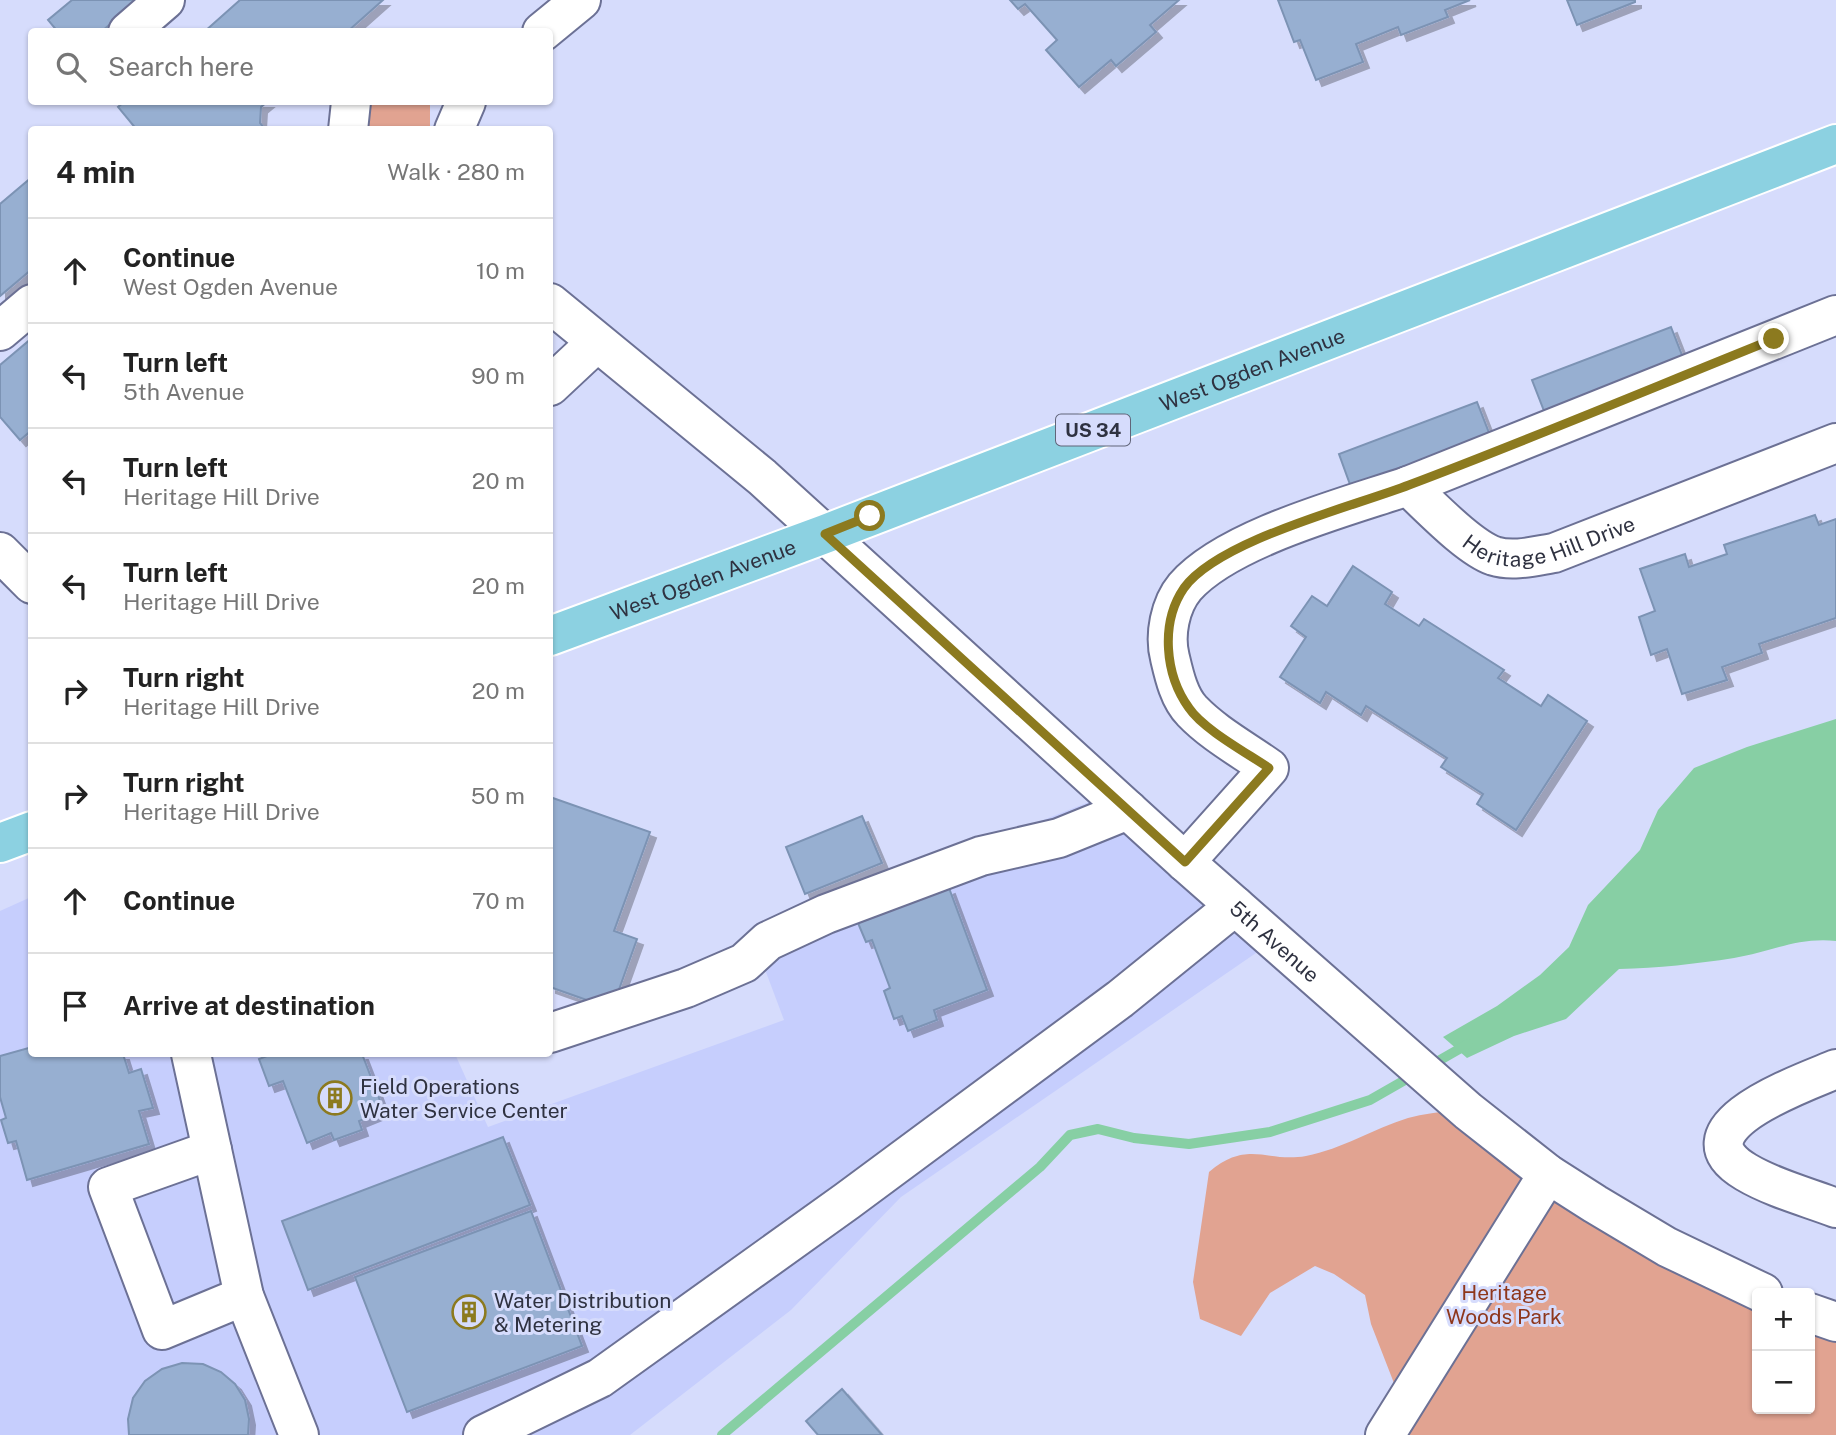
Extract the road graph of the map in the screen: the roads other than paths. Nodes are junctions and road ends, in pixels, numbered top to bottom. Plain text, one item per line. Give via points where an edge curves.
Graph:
1 (165, 0) edge
2 (581, 0) edge
3 (133, 28) edge
4 (547, 28) edge
5 (351, 105) edge
6 (465, 105) edge
7 (348, 126) edge
8 (456, 126) edge
9 (1836, 144) edge
10 (553, 306) edge
11 (28, 307) edge
12 (1836, 315) edge
13 (0, 331) edge
14 (596, 344) junction
15 (553, 383) edge
16 (1836, 443) edge
17 (1408, 485) junction
18 (825, 534) junction
19 (0, 552) edge
20 (28, 580) edge
21 (553, 635) edge
22 (1128, 810) junction
23 (28, 832) edge
24 (0, 843) edge
25 (1185, 862) junction
26 (1235, 906) junction
27 (553, 1032) edge
28 (192, 1057) edge
29 (1836, 1069) edge
30 (212, 1150) junction
31 (1548, 1174) junction
32 (1836, 1208) edge
33 (1753, 1288) edge
34 (244, 1296) junction
35 (1815, 1315) edge
36 (1836, 1322) edge
37 (299, 1435) edge
38 (483, 1435) edge
39 (1385, 1435) edge

1 - 3 street
2 - 4 street
5 - 7 street
6 - 8 street
9 - 18 main road, West Ogden Avenue / US 34
10 - 14 street, 5th Avenue
11 - 13 street
12 - 17 street
14 - 15 street
14 - 18 street, 5th Avenue via 762,477
16 - 17 street, Heritage Hill Drive via 1554,553 1524,559 1494,556
17 - 25 street via 1263,538 1216,561 1185,587 1169,620 1168,652 1175,681 1189,710 1269,768
18 - 21 main road, West Ogden Avenue / US 34
18 - 22 street, 5th Avenue
19 - 20 street
22 - 25 street, 5th Avenue
22 - 27 street via 1059,838 981,856 826,914 768,940 744,963 721,973
23 - 24 main road
25 - 26 street, 5th Avenue
26 - 31 street, 5th Avenue via 1468,1111
26 - 38 street via 1087,1024 600,1378
28 - 30 street
29 - 32 street via 1746,1111 1726,1131 1724,1143 1727,1154 1745,1172
30 - 34 street
30 - 34 street via 108,1187 162,1329
31 - 33 street, 5th Avenue via 1667,1247
31 - 39 street
34 - 37 street
35 - 36 street

